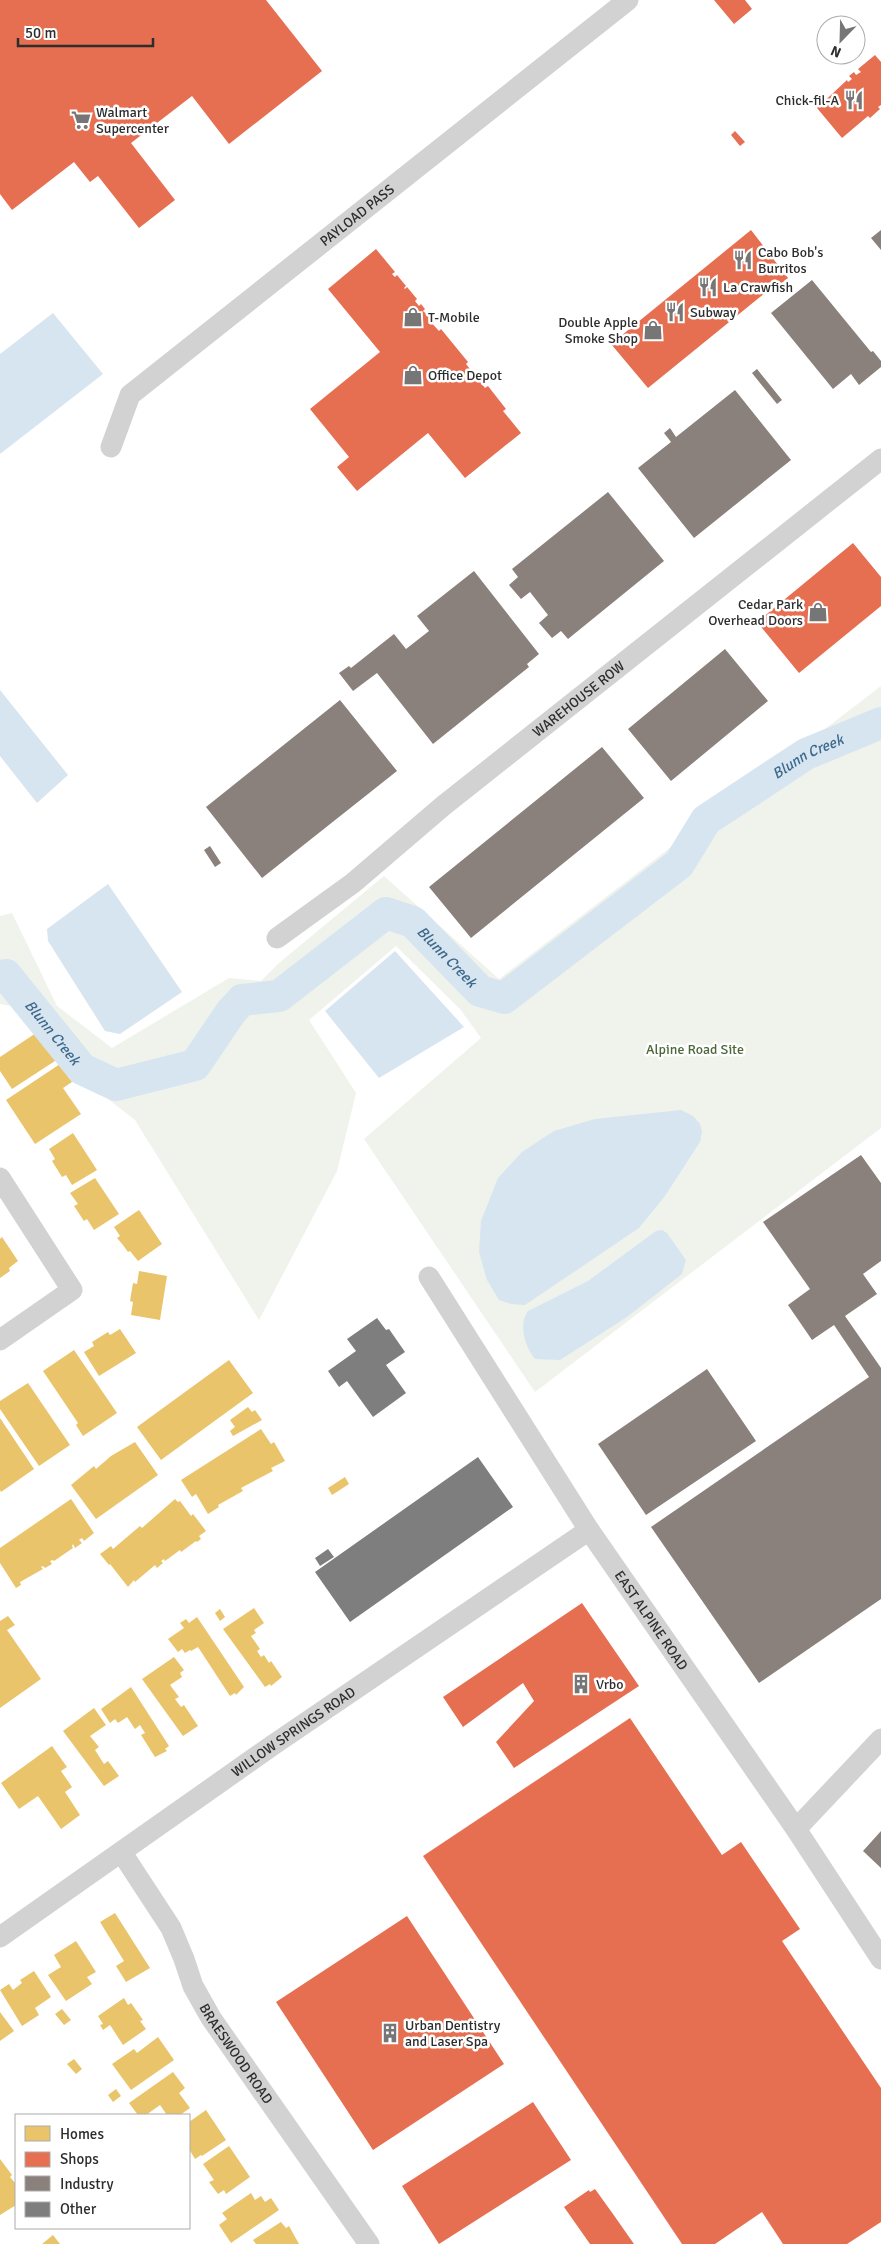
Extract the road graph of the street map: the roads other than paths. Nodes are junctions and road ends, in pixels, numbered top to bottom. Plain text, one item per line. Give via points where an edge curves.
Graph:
1 (628, 0) edge
2 (110, 447) dead end
3 (881, 459) edge
4 (278, 938) dead end
5 (0, 1178) edge
6 (429, 1277) dead end
7 (0, 1340) edge
8 (589, 1530) junction
9 (881, 1738) edge
10 (796, 1828) junction
11 (122, 1853) junction
12 (0, 1937) edge
13 (881, 1959) edge
14 (369, 2244) edge

1 - 2 street, PAYLOAD PASS via 130,395
3 - 4 street, WAREHOUSE ROW
5 - 7 street via 72,1290
6 - 8 street, EAST ALPINE ROAD
8 - 10 street, EAST ALPINE ROAD
8 - 11 street, WILLOW SPRINGS ROAD via 273,1744
9 - 10 street
10 - 13 street, EAST ALPINE ROAD
11 - 12 street, WILLOW SPRINGS ROAD
11 - 14 street, BRAESWOOD ROAD via 170,1928 193,1986 211,2018

